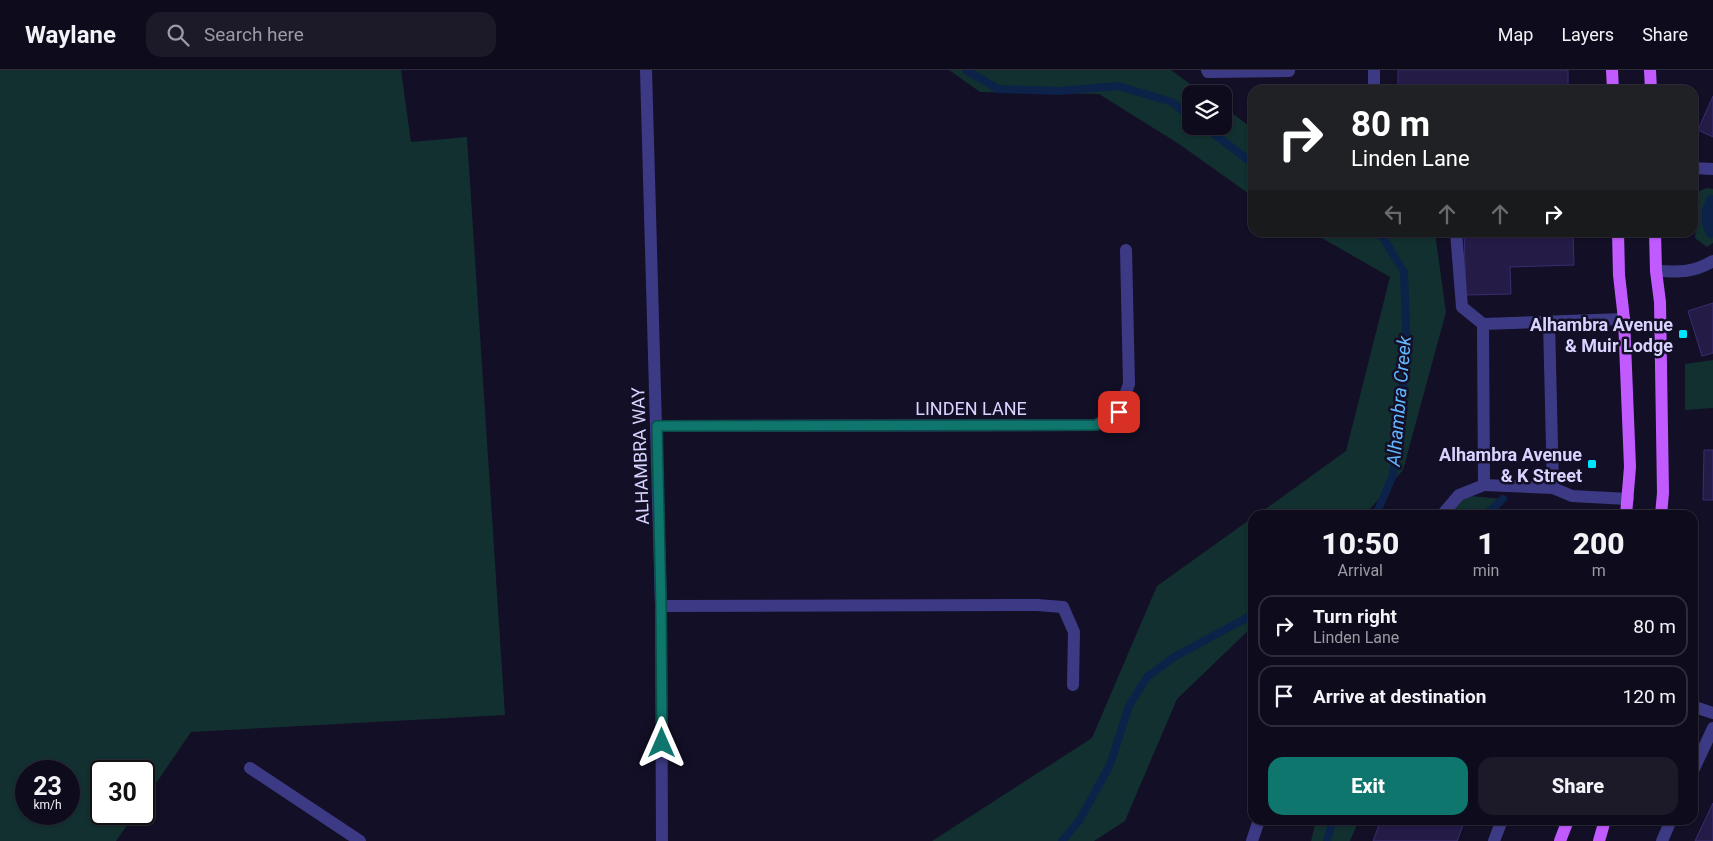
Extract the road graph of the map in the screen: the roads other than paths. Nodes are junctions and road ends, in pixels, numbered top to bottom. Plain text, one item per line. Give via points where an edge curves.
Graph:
1 (646, 70) edge
2 (1208, 70) edge
3 (1289, 70) edge
4 (1374, 70) edge
5 (1612, 70) edge
6 (1650, 70) edge
7 (1374, 85) edge
8 (1613, 85) edge
9 (1650, 85) edge
10 (1698, 168) edge
11 (1713, 169) edge
12 (1456, 237) edge
13 (1618, 237) edge
14 (1655, 237) edge
15 (1126, 250) dead end
16 (1713, 261) edge
17 (1656, 270) junction
18 (1624, 319) junction
19 (1549, 322) junction
20 (1483, 324) junction
21 (657, 426) junction
22 (1484, 485) junction
23 (1553, 488) junction
24 (1628, 499) junction
25 (1446, 510) edge
26 (1627, 510) edge
27 (1661, 510) edge
28 (661, 606) junction
29 (1074, 685) dead end
30 (1698, 708) edge
31 (1713, 713) edge
32 (1713, 728) edge
33 (1698, 760) edge
34 (250, 768) dead end
35 (1257, 825) edge
36 (1500, 825) edge
37 (1566, 825) edge
38 (1604, 825) edge
39 (1669, 825) edge
40 (360, 841) edge
41 (662, 841) edge
42 (1252, 841) edge
43 (1494, 841) edge
44 (1560, 841) edge
45 (1599, 841) edge
46 (1662, 841) edge

1 - 21 street, ALHAMBRA WAY
2 - 3 street
4 - 7 street
5 - 8 main road
6 - 9 main road
10 - 11 street
12 - 20 street via 1462,306
13 - 18 main road
14 - 17 main road
15 - 21 street, LINDEN LANE via 1129,384 1119,412 1096,425
16 - 17 street via 1683,272
17 - 27 main road via 1660,310
18 - 19 street
18 - 24 main road via 1630,467
19 - 20 street
19 - 23 street
20 - 22 street
21 - 28 street, ALHAMBRA WAY
22 - 23 street
22 - 25 street via 1459,495
23 - 24 street via 1572,496
24 - 26 main road
28 - 29 street via 1063,607 1074,632
28 - 41 street, ALHAMBRA WAY
30 - 31 street
32 - 33 street
34 - 40 street
35 - 42 street
36 - 43 street
37 - 44 main road
38 - 45 main road
39 - 46 street

